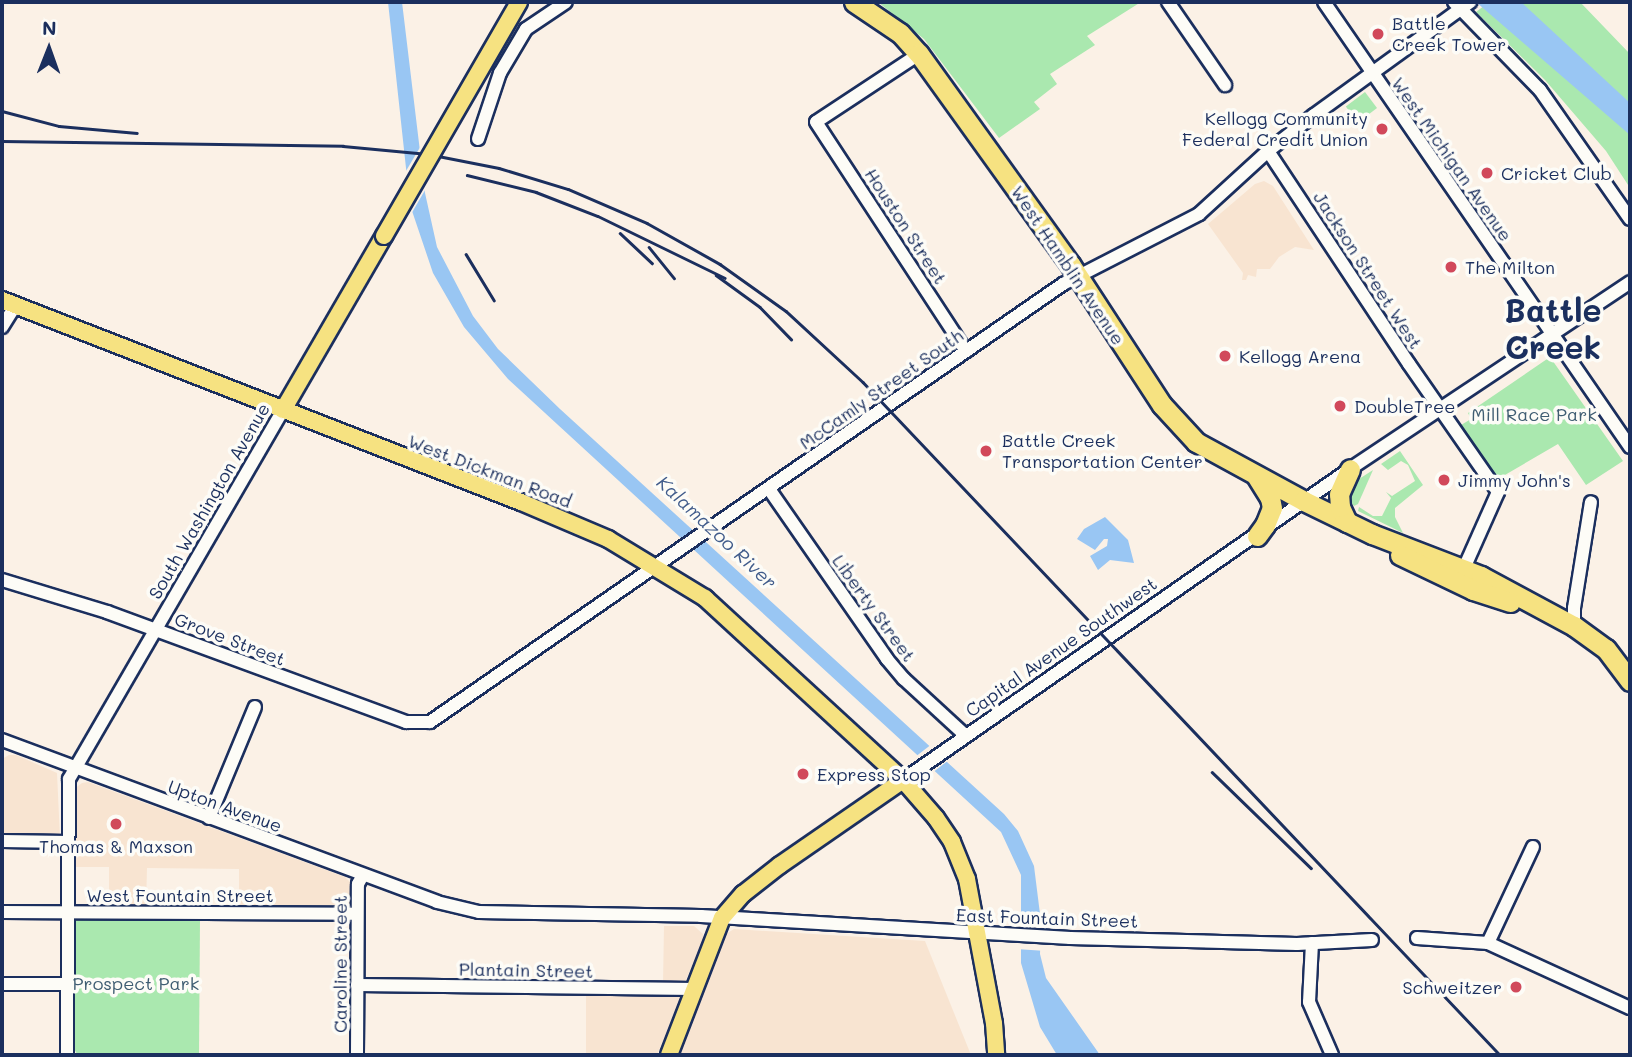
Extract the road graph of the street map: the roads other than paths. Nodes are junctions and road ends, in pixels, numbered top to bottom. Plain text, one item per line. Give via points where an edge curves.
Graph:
1 (519, 2) edge
2 (566, 2) edge
3 (854, 2) edge
4 (1168, 2) edge
5 (1324, 2) edge
6 (1463, 4) edge
7 (919, 54) junction
8 (1372, 74) junction
9 (1225, 85) dead end
10 (478, 139) dead end
11 (1268, 151) junction
12 (1630, 219) edge
13 (1077, 275) junction
14 (1630, 282) edge
15 (9, 302) edge
16 (2, 327) edge
17 (1553, 335) junction
18 (967, 351) junction
19 (1439, 409) junction
20 (283, 410) junction
21 (1630, 447) edge
22 (1350, 469) junction
23 (1256, 476) junction
24 (769, 489) junction
25 (1304, 501) junction
26 (1591, 502) dead end
27 (1348, 522) junction
28 (1256, 536) junction
29 (656, 566) junction
30 (1461, 576) junction
31 (2, 580) edge
32 (1574, 625) junction
33 (156, 630) junction
34 (1630, 681) edge
35 (255, 707) dead end
36 (406, 722) joint
37 (966, 736) junction
38 (2, 741) edge
39 (75, 768) junction
40 (903, 780) junction
41 (209, 818) junction
42 (2, 841) edge
43 (68, 842) junction
44 (1534, 847) dead end
45 (362, 875) junction
46 (2, 912) edge
47 (67, 912) junction
48 (357, 914) junction
49 (722, 918) junction
50 (978, 933) junction
51 (1417, 938) dead end
52 (1372, 940) dead end
53 (1312, 943) junction
54 (1488, 943) junction
55 (67, 984) junction
56 (2, 985) edge
57 (357, 985) junction
58 (694, 989) junction
59 (1630, 1009) edge
60 (993, 1023) junction
61 (66, 1055) edge
62 (357, 1055) edge
63 (669, 1055) edge
64 (996, 1055) edge
65 (1005, 1055) edge
66 (1332, 1055) edge

1 - 20 main road, South Washington Avenue, bridge
2 - 10 street via 526,29 500,73
3 - 7 highway, West Hamblin Avenue via 900,33
4 - 9 street
5 - 8 street, West Michigan Avenue
6 - 8 street, McCamly Street South
6 - 12 street via 1540,90
7 - 13 highway, West Hamblin Avenue
7 - 18 street, Houston Street via 819,126
8 - 11 street, McCamly Street South
8 - 17 street, West Michigan Avenue
11 - 13 street, McCamly Street South via 1199,214
11 - 19 street, Jackson Street West
13 - 18 street, McCamly Street South
13 - 23 highway, West Hamblin Avenue via 1172,419 1196,442
14 - 17 street, Capital Avenue Southwest
15 - 16 street
15 - 20 main road, West Dickman Road
17 - 19 street, Capital Avenue Southwest
17 - 21 street, West Michigan Avenue
18 - 24 street, McCamly Street South
19 - 22 street, Capital Avenue Southwest
19 - 30 street, Jackson Street West via 1498,492
20 - 29 main road, West Dickman Road via 521,502 608,539
20 - 33 street, South Washington Avenue
22 - 25 street, Capital Avenue Southwest
22 - 27 highway via 1339,494
23 - 25 highway, West Hamblin Avenue
23 - 28 highway via 1272,508
24 - 29 street, McCamly Street South
24 - 37 street, Liberty Street via 887,659
25 - 27 highway, West Hamblin Avenue
25 - 28 street, Capital Avenue Southwest
26 - 32 street
27 - 30 highway, West Hamblin Avenue
28 - 37 street, Capital Avenue Southwest
29 - 36 street, McCamly Street South via 440,717 421,724
29 - 40 main road, West Dickman Road via 721,610
30 - 32 highway, West Hamblin Avenue
31 - 33 street, Grove Street
32 - 34 highway, West Hamblin Avenue via 1606,649
33 - 36 street, Grove Street
33 - 39 street, South Washington Avenue
35 - 41 street
37 - 40 street, Capital Avenue Southwest
38 - 39 street, Upton Avenue
39 - 41 street, Upton Avenue
39 - 43 street, South Washington Avenue via 69,779
40 - 49 main road, Capital Avenue Southwest via 780,865 743,894
40 - 50 main road, West Dickman Road via 952,842 967,879
41 - 45 street, Upton Avenue
42 - 43 street
43 - 47 street, South Washington Avenue
44 - 54 street
45 - 48 street, Caroline Street
45 - 49 street, Upton Avenue via 437,902 498,913
46 - 47 street, West Fountain Street
47 - 48 street, West Fountain Street
47 - 55 street, South Washington Avenue
48 - 57 street, Caroline Street
49 - 50 street, East Fountain Street
49 - 58 main road, Capital Avenue Southwest
50 - 53 street, East Fountain Street
50 - 60 main road, West Dickman Road
51 - 54 street
52 - 53 street, East Fountain Street
53 - 66 street via 1309,1002
54 - 59 street
55 - 56 street
55 - 61 street, South Washington Avenue
57 - 58 street, Plantain Street
57 - 62 street, Caroline Street
58 - 63 main road, Capital Avenue Southwest
60 - 64 main road
60 - 65 main road

